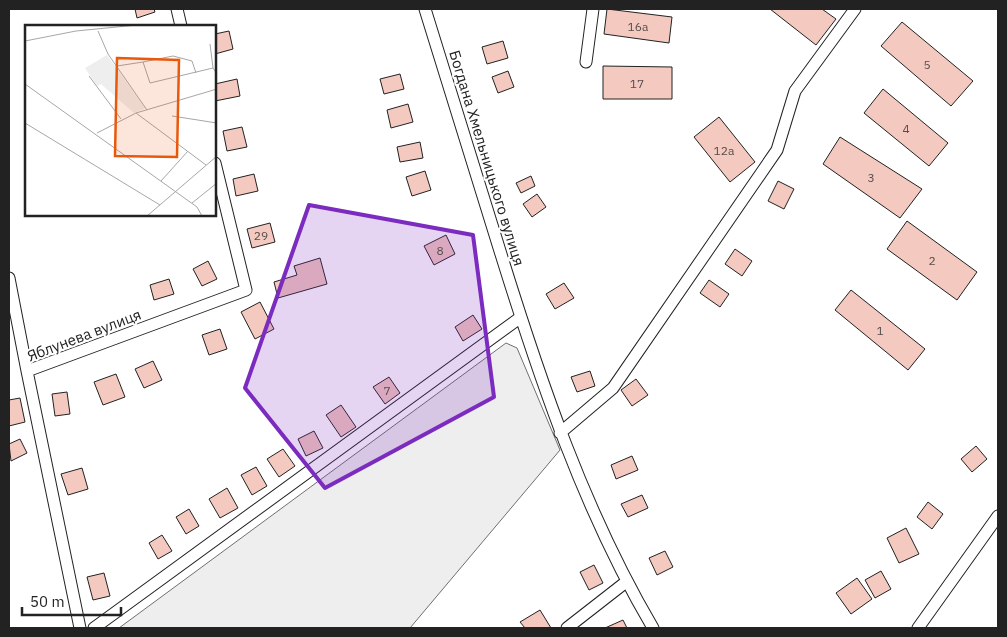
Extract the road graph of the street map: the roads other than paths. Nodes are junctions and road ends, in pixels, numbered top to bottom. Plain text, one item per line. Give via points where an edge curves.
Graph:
1 (177, 9) edge
2 (425, 9) edge
3 (593, 9) edge
4 (855, 9) edge
5 (181, 25) edge
6 (586, 62) dead end
7 (216, 167) edge
8 (9, 278) edge
9 (521, 317) junction
10 (27, 371) junction
11 (560, 432) junction
12 (998, 516) edge
13 (626, 582) junction
14 (80, 628) edge
15 (94, 628) edge
16 (567, 628) edge
17 (653, 628) edge
18 (918, 628) edge

1 - 5 street
2 - 9 street, Богдана Хмельницького вулиця
3 - 6 street
4 - 11 street via 794,91 777,150 614,388
7 - 10 street, Яблунева вулиця via 246,290
8 - 10 street
9 - 11 street, Богдана Хмельницького вулиця
9 - 15 street
10 - 14 street, Яблунева вулиця
11 - 13 street, Богдана Хмельницького вулиця
12 - 18 street
13 - 16 street
13 - 17 street, Богдана Хмельницького вулиця

